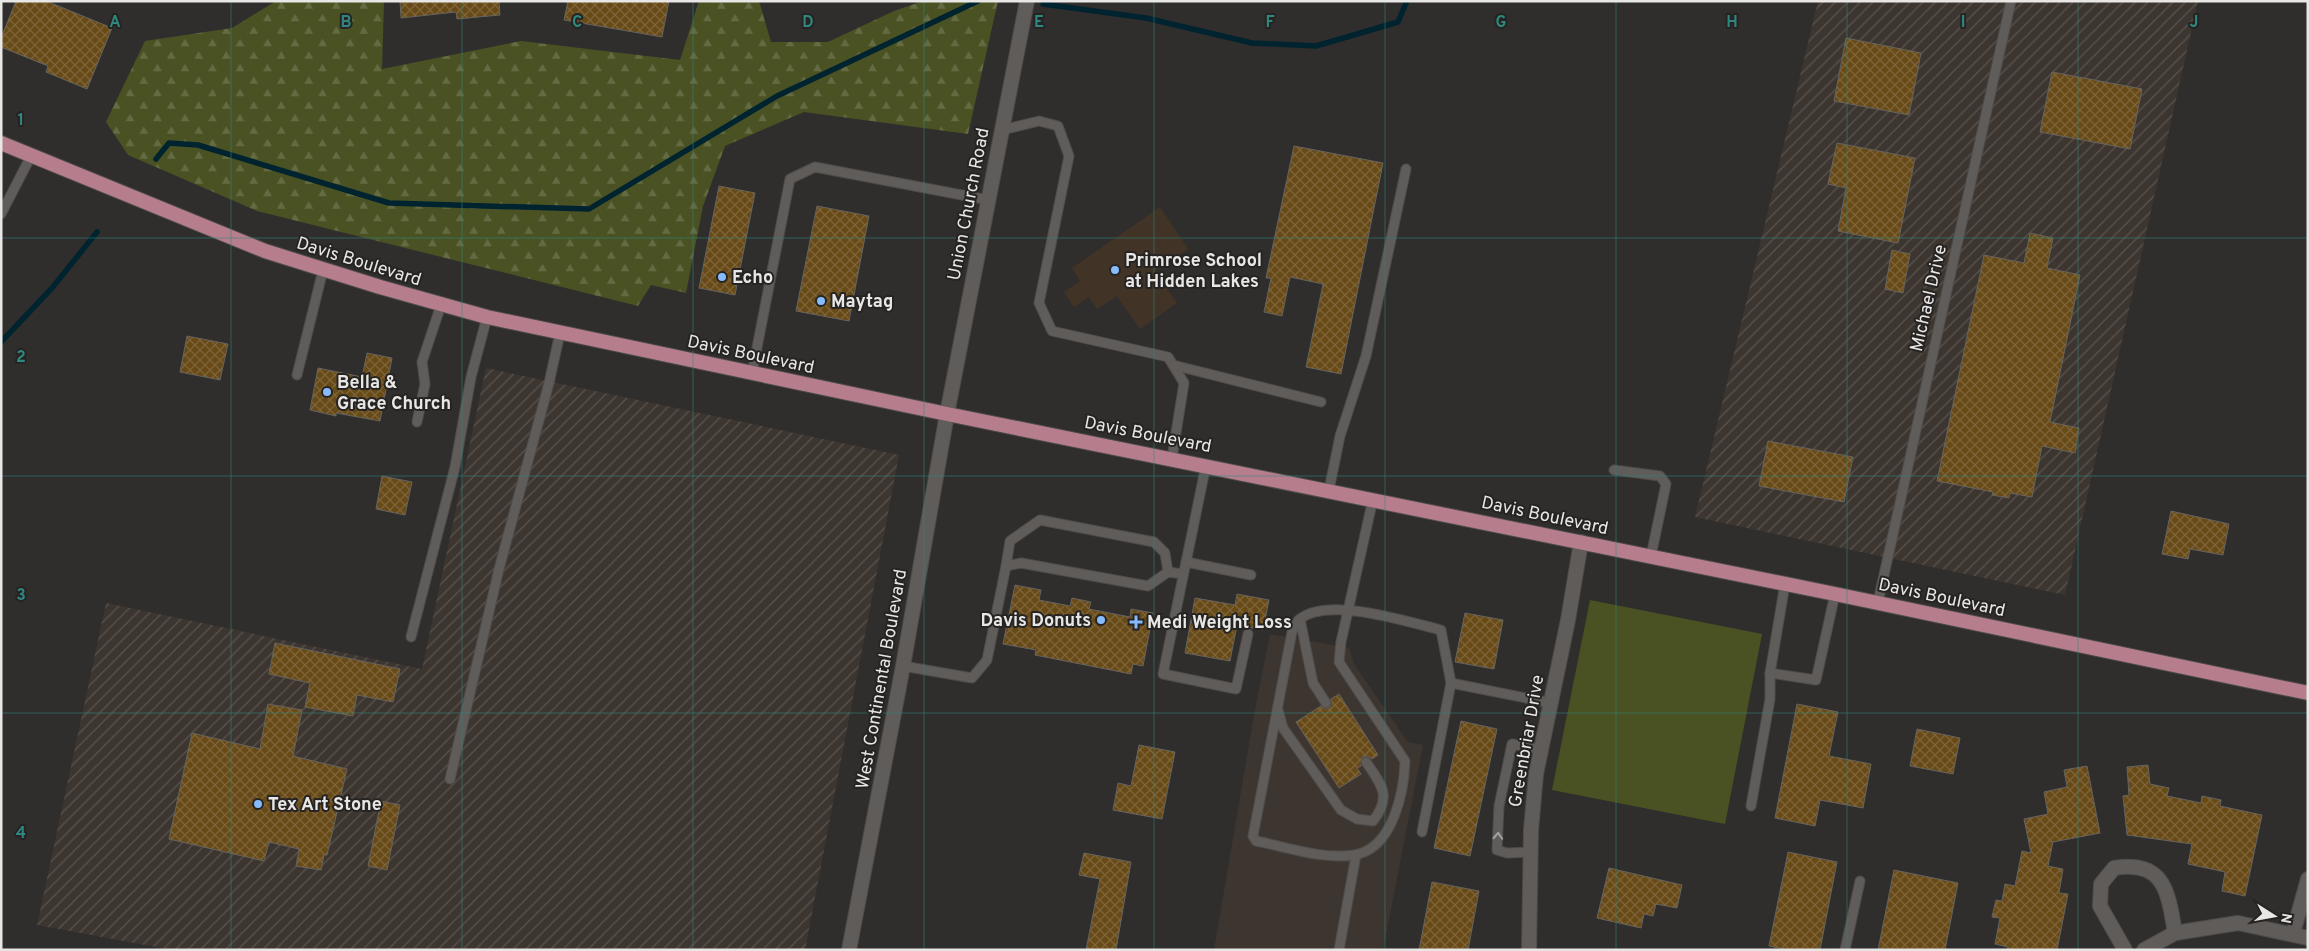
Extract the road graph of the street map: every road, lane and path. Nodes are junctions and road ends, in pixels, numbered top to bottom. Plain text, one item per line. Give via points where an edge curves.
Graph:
1 (1027, 1) edge
2 (2011, 1) edge
3 (1002, 130) junction
4 (1, 143) edge
5 (31, 156) junction
6 (1406, 169) dead end
7 (988, 200) junction
8 (1, 214) edge
9 (323, 270) junction
10 (441, 305) junction
11 (487, 317) junction
12 (560, 332) junction
13 (1173, 365) junction
14 (752, 373) junction
15 (297, 376) dead end
16 (1321, 402) dead end
17 (946, 414) junction
18 (417, 422) dead end
19 (1172, 458) junction
20 (1206, 464) junction
21 (1614, 470) dead end
22 (1329, 490) junction
23 (1373, 499) junction
24 (1581, 542) junction
25 (1651, 556) junction
26 (1186, 562) junction
27 (1006, 566) junction
28 (1168, 572) junction
29 (1184, 574) junction
30 (1251, 575) dead end
31 (1785, 584) junction
32 (1835, 594) junction
33 (1878, 602) junction
34 (1350, 609) junction
35 (1300, 619) junction
36 (1248, 634) dead end
37 (412, 637) dead end
38 (903, 666) junction
39 (1770, 673) junction
40 (1451, 683) junction
41 (2308, 693) edge
42 (1326, 703) dead end
43 (1551, 703) junction
44 (1278, 707) junction
45 (1542, 750) junction
46 (1366, 762) dead end
47 (450, 779) dead end
48 (1751, 806) dead end
49 (1422, 832) dead end
50 (1531, 852) junction
51 (1356, 855) junction
52 (2308, 879) edge
53 (1860, 881) dead end
54 (2175, 932) junction
55 (2293, 933) junction
56 (2308, 938) edge
57 (849, 950) edge
58 (1339, 950) edge
59 (1529, 950) edge
60 (1845, 950) edge
61 (2125, 950) edge
62 (2144, 950) edge

1 - 3 street, Union Church Road
2 - 33 lane, Michael Drive
3 - 7 street, Union Church Road
3 - 13 lane via 1039,121 1058,126 1069,156 1039,304 1052,331 1168,357
4 - 5 main road, Davis Boulevard
5 - 8 lane
5 - 9 main road, Davis Boulevard via 210,230
6 - 22 lane via 1366,356 1340,436
7 - 14 lane via 816,167 790,179
7 - 17 street, Union Church Road
9 - 10 main road, Davis Boulevard
9 - 15 lane
10 - 11 main road, Davis Boulevard
10 - 18 lane via 422,362 425,384
11 - 12 main road, Davis Boulevard
11 - 37 lane
12 - 14 main road, Davis Boulevard
12 - 47 lane via 498,569
13 - 16 lane
13 - 19 lane via 1184,383
14 - 17 main road, Davis Boulevard
17 - 19 main road, Davis Boulevard
17 - 38 street, West Continental Boulevard
19 - 20 main road, Davis Boulevard
20 - 22 main road, Davis Boulevard
20 - 26 lane
21 - 25 lane via 1660,476 1666,484
22 - 23 main road, Davis Boulevard
23 - 24 main road, Davis Boulevard
23 - 34 lane
24 - 25 main road, Davis Boulevard
24 - 43 street, Greenbriar Drive
25 - 31 main road, Davis Boulevard
26 - 29 lane
26 - 30 lane
27 - 28 lane via 1021,563 1148,586
27 - 28 lane via 1010,541 1040,520 1154,542 1165,553
27 - 38 lane via 988,660 972,678
28 - 29 lane
29 - 36 lane via 1163,674 1236,689
31 - 32 main road, Davis Boulevard
31 - 39 lane
32 - 33 main road, Davis Boulevard
32 - 39 lane via 1816,680
33 - 41 main road, Davis Boulevard
34 - 35 lane via 1318,612
34 - 40 lane via 1441,630
34 - 51 lane via 1339,662 1405,761 1396,814 1382,837 1369,850
35 - 42 lane via 1313,683
35 - 44 lane via 1292,632
38 - 57 street, West Continental Boulevard
39 - 48 lane via 1770,699
40 - 43 lane
40 - 49 lane
43 - 45 street, Greenbriar Drive
44 - 46 lane via 1283,728 1341,810 1357,819 1373,821 1381,811 1385,796
44 - 51 lane via 1253,836 1256,841 1335,856
45 - 50 street, Greenbriar Drive
50 -> 45 lane via 1506,854 1497,850 1500,806 1512,744
50 - 59 street, Greenbriar Drive
51 - 58 lane
52 - 55 street
53 - 60 lane
54 - 55 street via 2238,923
54 - 61 street via 2164,884 2148,870 2132,865 2114,868 2101,884 2100,906
54 - 62 street
55 - 56 street

